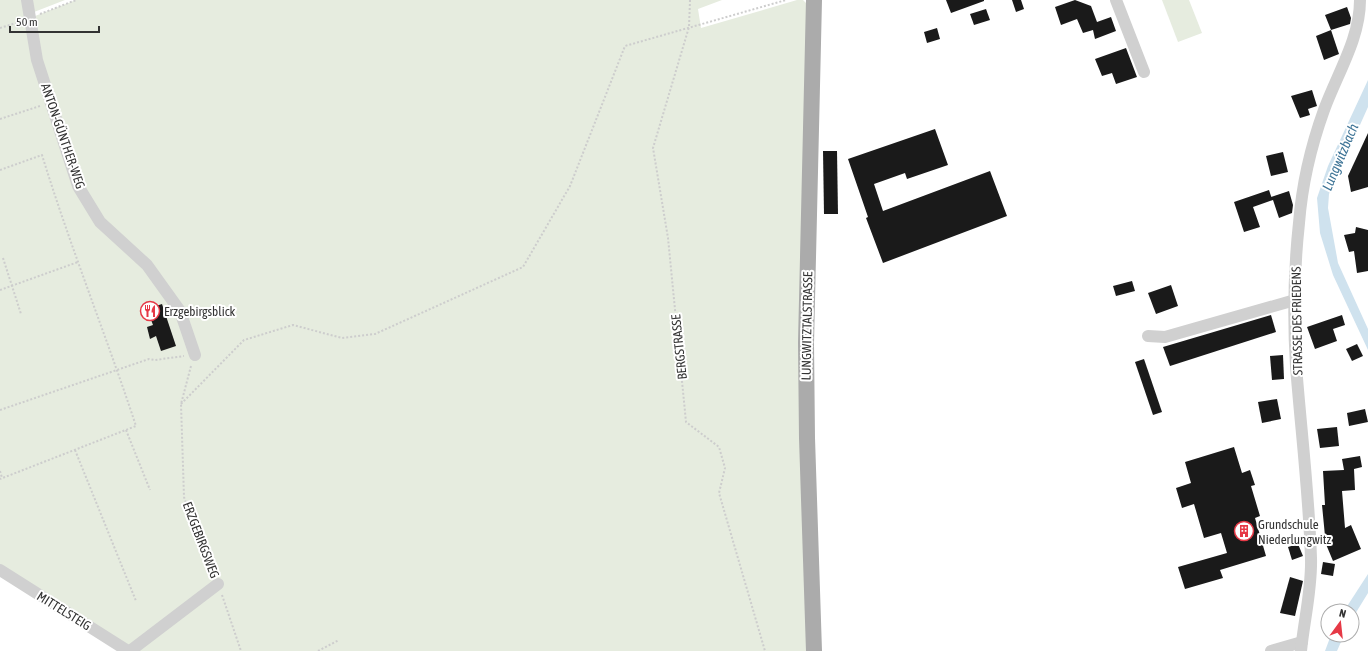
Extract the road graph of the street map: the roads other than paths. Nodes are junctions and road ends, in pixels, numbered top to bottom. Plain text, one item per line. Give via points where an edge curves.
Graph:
1 (27, 0) edge
2 (814, 0) edge
3 (1116, 0) edge
4 (1360, 0) edge
5 (1144, 72) dead end
6 (1295, 300) junction
7 (1148, 336) dead end
8 (194, 355) road end
9 (0, 570) edge
10 (218, 584) road end
11 (1301, 646) edge
12 (129, 651) edge
13 (814, 651) edge
14 (1271, 651) edge

1 - 8 street, ANTON-GÜNTHER-WEG via 37,60 78,186 100,222 147,265 180,311
2 - 13 main road, LUNGWITZTALSTRASSE via 806,351
3 - 5 street
4 - 6 street, STRASSE DES FRIEDENS via 1360,14 1344,65 1324,109 1308,168 1299,222
6 - 7 street via 1164,337
6 - 11 street, STRASSE DES FRIEDENS via 1296,365 1311,559
9 - 12 street, MITTELSTEIG
10 - 12 street
11 - 14 street

